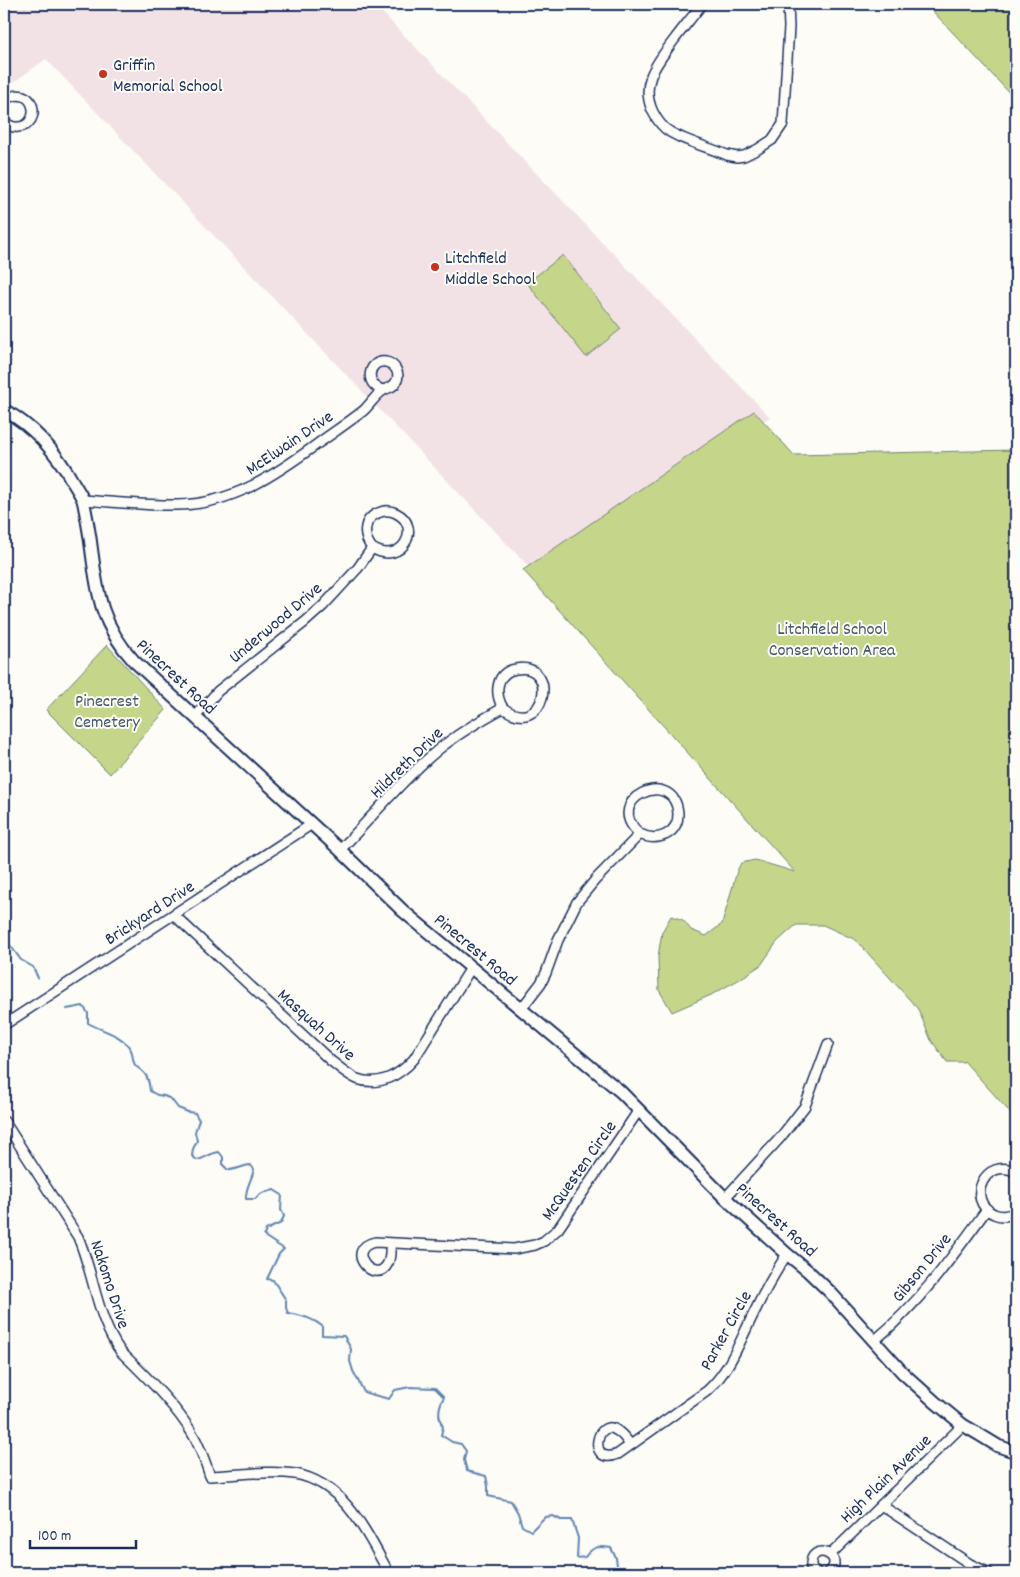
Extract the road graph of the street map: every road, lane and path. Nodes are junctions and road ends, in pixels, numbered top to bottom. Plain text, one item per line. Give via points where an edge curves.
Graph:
1 (702, 4) edge
2 (788, 4) edge
3 (4, 100) edge
4 (4, 121) edge
5 (384, 390) dead end
6 (4, 410) edge
7 (82, 500) junction
8 (372, 548) junction
9 (503, 708) junction
10 (195, 717) junction
11 (312, 824) junction
12 (640, 834) junction
13 (340, 850) junction
14 (174, 915) junction
15 (471, 968) junction
16 (521, 1009) junction
17 (4, 1025) edge
18 (828, 1044) dead end
19 (639, 1110) junction
20 (4, 1121) edge
21 (1016, 1172) edge
22 (726, 1198) junction
23 (987, 1209) junction
24 (1016, 1212) edge
25 (390, 1243) dead end
26 (787, 1254) junction
27 (874, 1341) junction
28 (963, 1425) junction
29 (631, 1445) dead end
30 (1016, 1452) edge
31 (882, 1505) junction
32 (830, 1555) junction
33 (390, 1573) edge
34 (817, 1573) edge
35 (828, 1573) edge
36 (989, 1573) edge

1 - 2 street via 656,64 649,82 649,101 655,117 670,132 737,157 752,153 772,140 783,124
3 - 4 street via 20,95 29,100 33,110 31,120 22,127 12,127
5 - 7 street, McElwain Drive via 363,411 289,465 239,492 178,506
6 - 7 street, Pinecrest Road via 22,420 49,446
7 - 10 street, Pinecrest Road via 97,589 111,631 134,661
8 - 8 street via 365,536 365,528 373,515 386,510 400,515 408,527 403,546 385,554
8 - 10 street, Underwood Drive via 324,606 218,691
9 - 9 street via 497,694 500,679 505,674 519,668 539,677 544,692 532,712 517,715
9 - 13 street, Hildreth Drive via 439,749
10 - 11 street, Pinecrest Road
11 - 13 street, Pinecrest Road
11 - 14 street, Brickyard Drive
12 - 12 street via 629,818 633,800 650,789 663,791 673,799 678,810 673,828 658,838
12 - 16 street via 577,902 543,978
13 - 15 street, Pinecrest Road
14 - 15 street, Masquah Drive via 331,1060 357,1079 367,1081 388,1079 409,1065
14 - 17 street, Brickyard Drive
15 - 16 street, Pinecrest Road
16 - 19 street, Pinecrest Road via 622,1092
18 - 22 street via 805,1106
19 - 22 street, Pinecrest Road
19 - 25 street, McQuesten Circle via 564,1221 544,1241 514,1249
20 - 33 street, Nakomo Drive via 78,1237 114,1344 185,1423 199,1445 210,1476 280,1473 295,1474 320,1483 343,1500
21 - 23 street via 1002,1168 984,1178 980,1198
22 - 26 street, Pinecrest Road
23 - 24 street via 1002,1216
23 - 27 street, Gibson Drive via 940,1273 895,1324
26 - 27 street, Pinecrest Road via 830,1292
26 - 29 street, Parker Circle via 719,1380
27 - 28 street, Pinecrest Road via 903,1373
28 - 30 street, Pinecrest Road via 998,1446
28 - 31 street, High Plain Avenue
31 - 32 street, High Plain Avenue
31 - 36 street via 964,1561
32 - 34 street, High Plain Avenue via 820,1552 813,1556 812,1567
32 - 35 street via 834,1565

